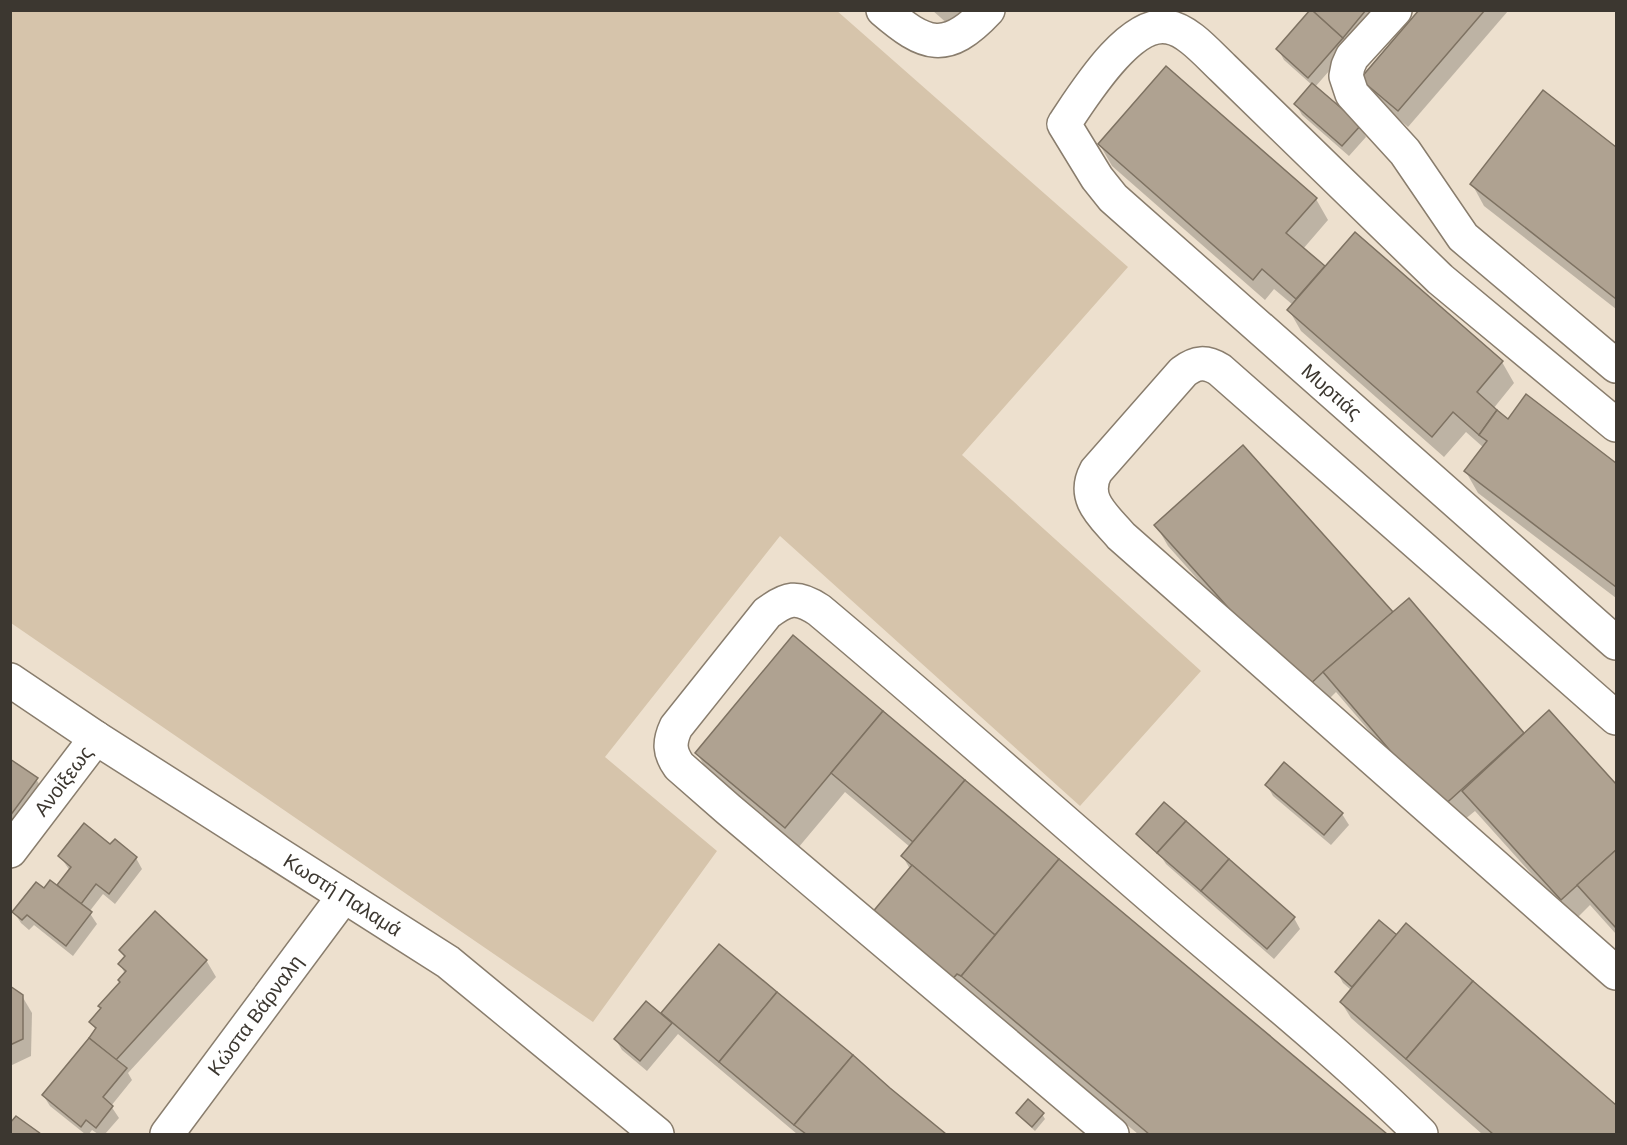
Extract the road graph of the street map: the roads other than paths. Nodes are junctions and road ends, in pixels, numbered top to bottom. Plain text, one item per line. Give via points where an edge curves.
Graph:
1 (883, 10) edge
2 (988, 10) edge
3 (1395, 10) edge
4 (1617, 366) edge
5 (1617, 425) edge
6 (1617, 643) edge
7 (10, 680) edge
8 (1617, 718) edge
9 (96, 738) junction
10 (10, 852) edge
11 (344, 896) junction
12 (1617, 973) edge
13 (167, 1134) edge
14 (657, 1134) edge
15 (1112, 1134) edge
16 (1421, 1134) edge

1 - 2 street via 915,36 942,41 960,35
3 - 4 street via 1348,66 1346,76 1352,94 1405,152 1463,237
5 - 6 street, Μυρτιάς via 1440,279 1185,35 1169,27 1156,27 1140,34 1112,57 1064,124 1113,198
7 - 9 street, Κωστή Παλαμά
8 - 12 street via 1212,364 1201,363 1183,372 1091,480 1093,501 1121,536
9 - 10 street, Ανοίξεως
9 - 11 street, Κωστή Παλαμά
11 - 13 street, Κώστα Βάρναλη
11 - 14 street, Κωστή Παλαμά via 461,972
15 - 16 street via 673,757 670,747 676,727 767,613 781,602 807,602 826,616 1277,1002

